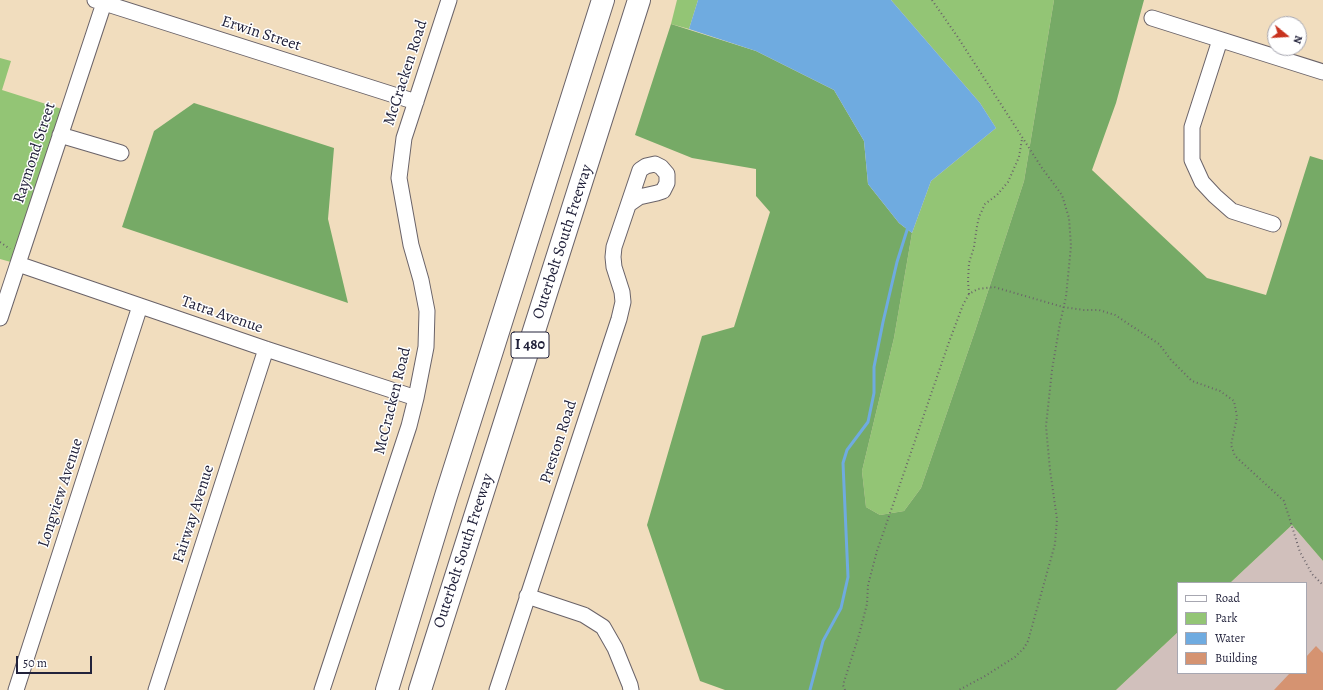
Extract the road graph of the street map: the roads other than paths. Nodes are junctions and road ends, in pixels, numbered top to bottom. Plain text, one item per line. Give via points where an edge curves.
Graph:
1 (449, 0) edge
2 (603, 0) edge
3 (640, 0) edge
4 (101, 1) edge
5 (1152, 18) dead end
6 (1220, 40) junction
7 (1323, 72) edge
8 (416, 102) junction
9 (60, 135) junction
10 (121, 153) dead end
11 (629, 204) dead end
12 (1273, 224) dead end
13 (18, 264) junction
14 (140, 306) junction
15 (0, 318) edge
16 (266, 350) junction
17 (416, 398) junction
18 (446, 496) junction
19 (528, 596) junction
20 (16, 690) edge
21 (156, 690) edge
22 (322, 690) edge
23 (378, 690) edge
24 (387, 690) edge
25 (420, 690) edge
26 (497, 690) edge
27 (631, 690) edge

1 - 8 street, McCracken Road
2 - 18 highway, Outerbelt South Freeway / I 480
3 - 25 highway, Outerbelt South Freeway / I 480
4 - 8 street, Erwin Street
4 - 9 street, Raymond Street
5 - 6 street
6 - 7 street
6 - 12 street via 1192,127 1192,160 1202,182 1232,211
8 - 17 street, McCracken Road via 404,138 399,178 411,245 427,311 426,347
9 - 10 street
9 - 13 street, Raymond Street
11 - 19 street, Preston Road via 613,257 622,292 620,314
13 - 14 street, Tatra Avenue
13 - 15 street, Raymond Street
14 - 16 street, Tatra Avenue
14 - 20 street, Longview Avenue
16 - 17 street, Tatra Avenue
16 - 21 street, Fairway Avenue
17 - 22 street, McCracken Road
18 - 23 highway
18 - 24 highway, Outerbelt South Freeway / I 480
19 - 26 street, Preston Road
19 - 27 street via 584,615 603,627 615,648

